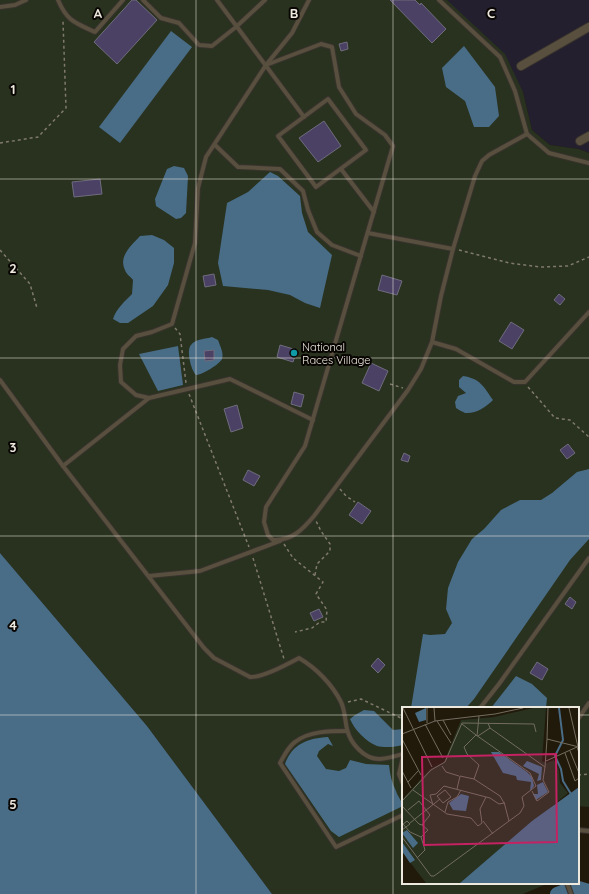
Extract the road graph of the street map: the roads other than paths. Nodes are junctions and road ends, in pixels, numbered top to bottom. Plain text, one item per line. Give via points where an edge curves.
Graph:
1 (26, 0) edge
2 (58, 0) edge
3 (123, 0) edge
4 (143, 0) edge
5 (217, 0) edge
6 (265, 0) edge
7 (310, 0) edge
8 (439, 0) edge
9 (0, 7) edge
10 (236, 27) junction
11 (589, 27) edge
12 (266, 65) junction
13 (521, 66) dead end
14 (304, 117) junction
15 (527, 134) junction
16 (589, 136) edge
17 (580, 141) dead end
18 (215, 145) junction
19 (589, 163) edge
20 (341, 169) junction
21 (374, 212) junction
22 (368, 233) junction
23 (453, 249) junction
24 (361, 256) junction
25 (589, 312) edge
26 (432, 342) junction
27 (0, 380) edge
28 (149, 398) junction
29 (313, 420) junction
30 (63, 466) junction
31 (282, 541) junction
32 (589, 558) edge
33 (149, 576) junction
34 (589, 703) edge
35 (481, 707) edge
36 (579, 717) edge
37 (347, 731) junction
38 (402, 755) edge
39 (402, 760) edge
40 (402, 782) edge
41 (402, 815) edge
42 (579, 830) edge
43 (589, 831) edge
44 (567, 884) edge
45 (571, 894) edge

1 - 9 lane
2 - 3 lane via 63,12 73,22 95,32
4 - 10 lane via 161,18 178,23 200,45 212,46
5 - 10 lane
6 - 10 lane
7 - 12 lane via 292,33
8 - 15 lane via 500,57 515,91
10 - 12 lane
11 - 13 street
12 - 14 lane
12 - 18 lane
12 - 21 lane via 321,44 332,47 338,86 356,114 385,135 393,146
14 - 20 lane via 328,99 366,150
14 - 20 lane via 278,136 316,187
15 - 19 lane via 550,153
15 - 23 lane via 488,155 482,161
16 - 17 street
18 - 24 lane via 238,167 280,169 303,191 317,232 332,244
18 - 28 lane via 206,157 198,188 195,242 172,324 136,336 122,348 121,382 136,395
20 - 21 lane
21 - 22 lane
22 - 23 lane
22 - 24 lane
23 - 26 lane
24 - 29 lane
25 - 26 lane via 525,382 514,382 456,349
26 - 31 lane via 421,369 408,390 314,516 296,534
27 - 30 lane
28 - 29 lane via 230,379
28 - 30 lane
29 - 31 lane via 305,446 266,507 264,522 268,534 273,540
30 - 33 lane
31 - 33 lane via 200,571
32 - 35 lane
33 - 37 lane via 214,658 256,678 299,658 309,664 322,675 342,703
34 - 36 lane
37 - 38 lane via 354,745 363,753 378,759
37 - 41 lane via 310,734 294,742 280,763 336,846
39 - 40 lane via 399,774
42 - 43 lane
44 - 45 lane

